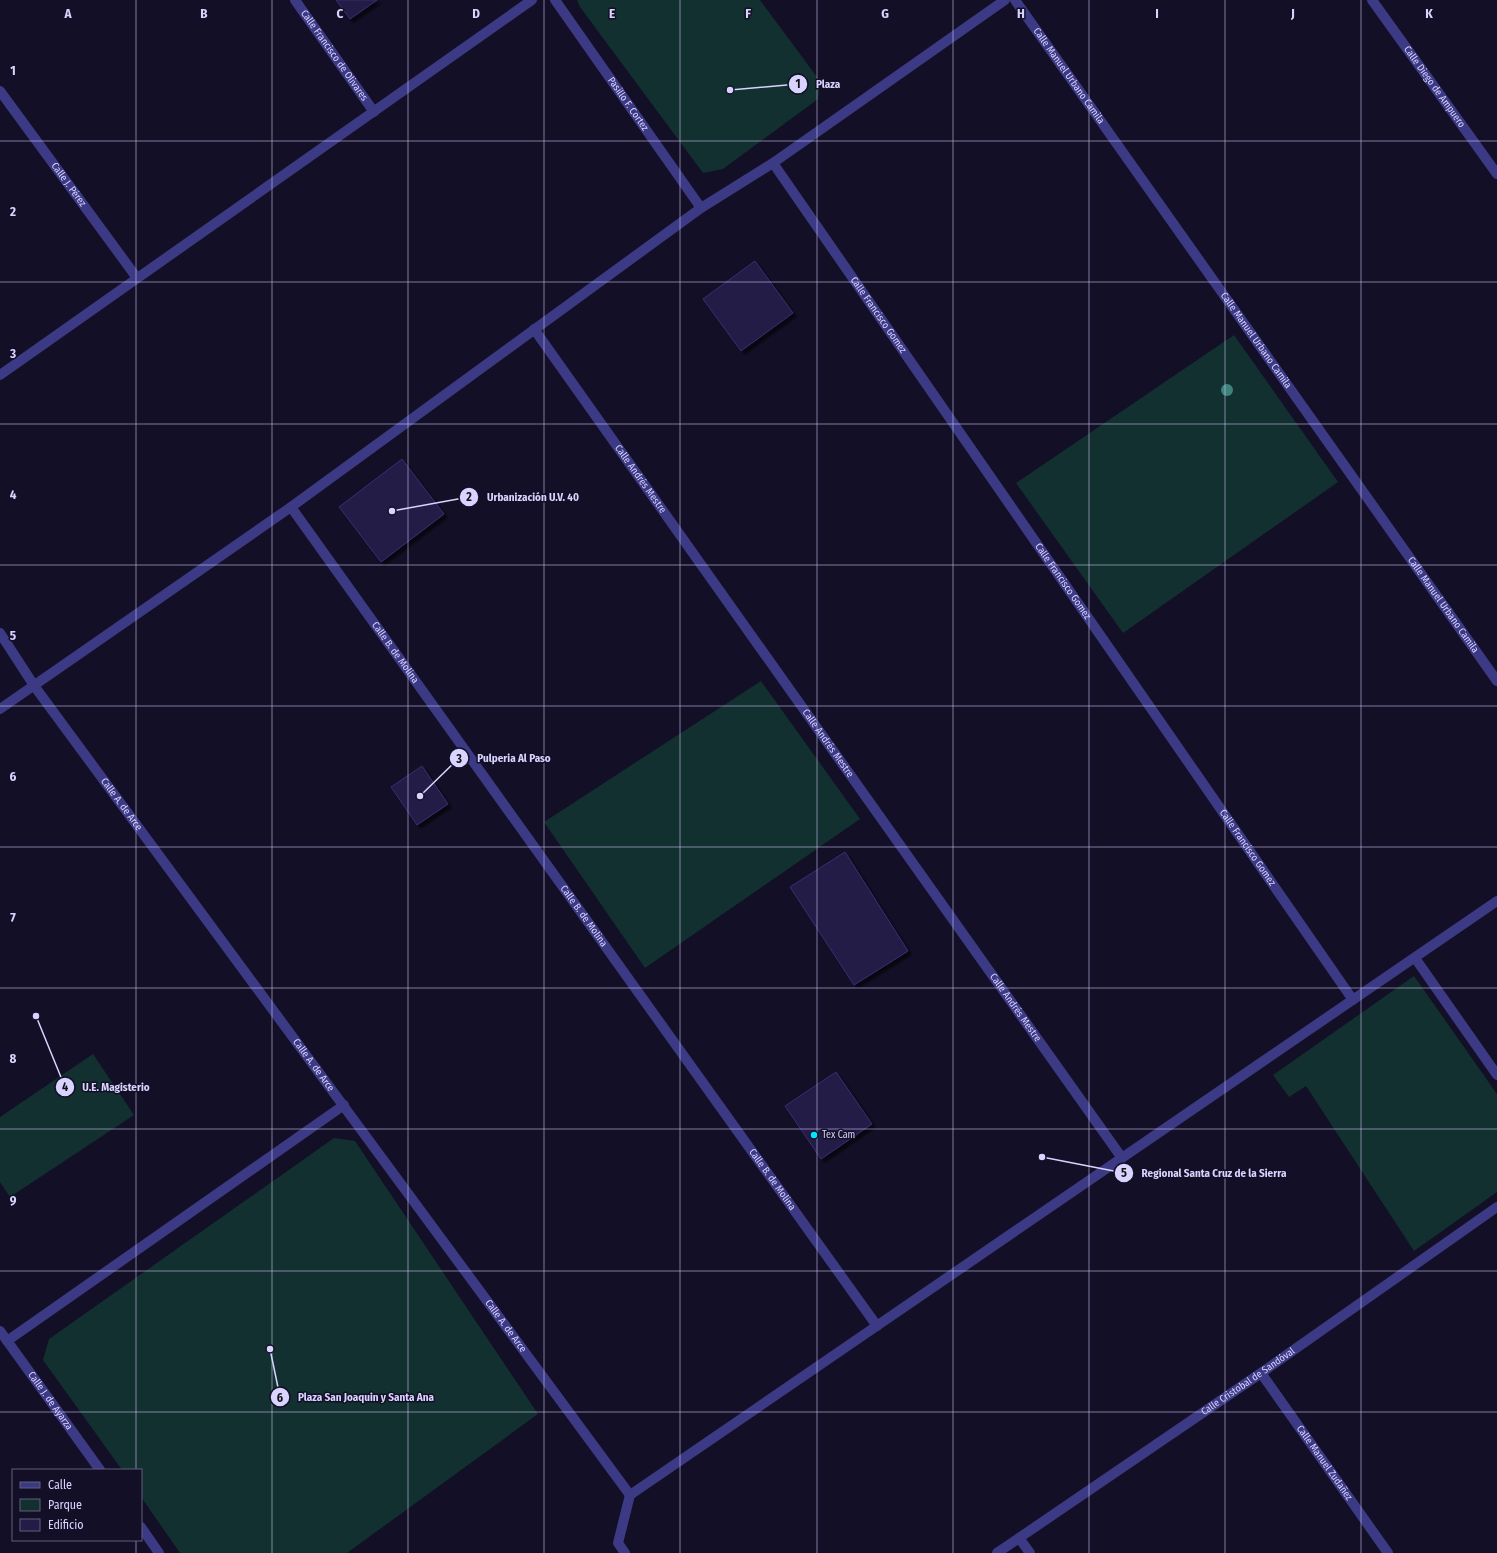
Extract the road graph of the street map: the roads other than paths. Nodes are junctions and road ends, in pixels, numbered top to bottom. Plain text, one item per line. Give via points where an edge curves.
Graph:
1 (295, 0) edge
2 (532, 0) edge
3 (555, 0) edge
4 (1005, 0) edge
5 (1014, 0) edge
6 (1372, 0) edge
7 (0, 91) edge
8 (374, 112) junction
9 (773, 163) junction
10 (1497, 174) edge
11 (701, 208) junction
12 (136, 278) junction
13 (534, 329) junction
14 (0, 374) edge
15 (291, 507) junction
16 (0, 633) edge
17 (1497, 681) edge
18 (35, 686) junction
19 (0, 709) edge
20 (1497, 901) edge
21 (1415, 958) junction
22 (1353, 1000) junction
23 (1497, 1075) edge
24 (344, 1105) junction
25 (1122, 1158) junction
26 (1497, 1208) edge
27 (877, 1326) junction
28 (0, 1331) edge
29 (7, 1341) junction
30 (1261, 1373) junction
31 (99, 1469) edge
32 (630, 1494) junction
33 (142, 1528) edge
34 (1020, 1538) junction
35 (159, 1553) edge
36 (625, 1553) edge
37 (997, 1553) edge
38 (1030, 1553) edge
39 (1388, 1553) edge

1 - 8 street, Calle Francisco de Olivares
2 - 8 street
3 - 11 street, Pasillo F. Cortez
4 - 9 street
5 - 17 street, Calle Manuel Urbano Camila
6 - 10 street, Calle Diego de Ampuero
7 - 12 street, Calle J. Pérez
8 - 12 street
9 - 11 street
9 - 22 street, Calle Francisco Gomez
11 - 13 street
12 - 14 street
13 - 15 street
13 - 25 street, Calle Andrés Mestre
15 - 18 street
15 - 27 street, Calle B. de Molina
16 - 18 street, Calle A. de Arce
18 - 19 street
18 - 24 street, Calle A. de Arce
20 - 21 street
21 - 22 street
21 - 23 street
22 - 25 street
24 - 29 street
24 - 32 street, Calle A. de Arce
25 - 27 street
26 - 30 street, Calle Cristobal de Sandóval
27 - 32 street
28 - 29 street, Calle J. de Ayarza
29 - 31 street, Calle J. de Ayarza
30 - 34 street, Calle Cristobal de Sandóval
30 - 39 street, Calle Manuel Zudañez
32 - 36 street via 618,1543
33 - 35 street
34 - 37 street, Calle Cristobal de Sandóval
34 - 38 street

